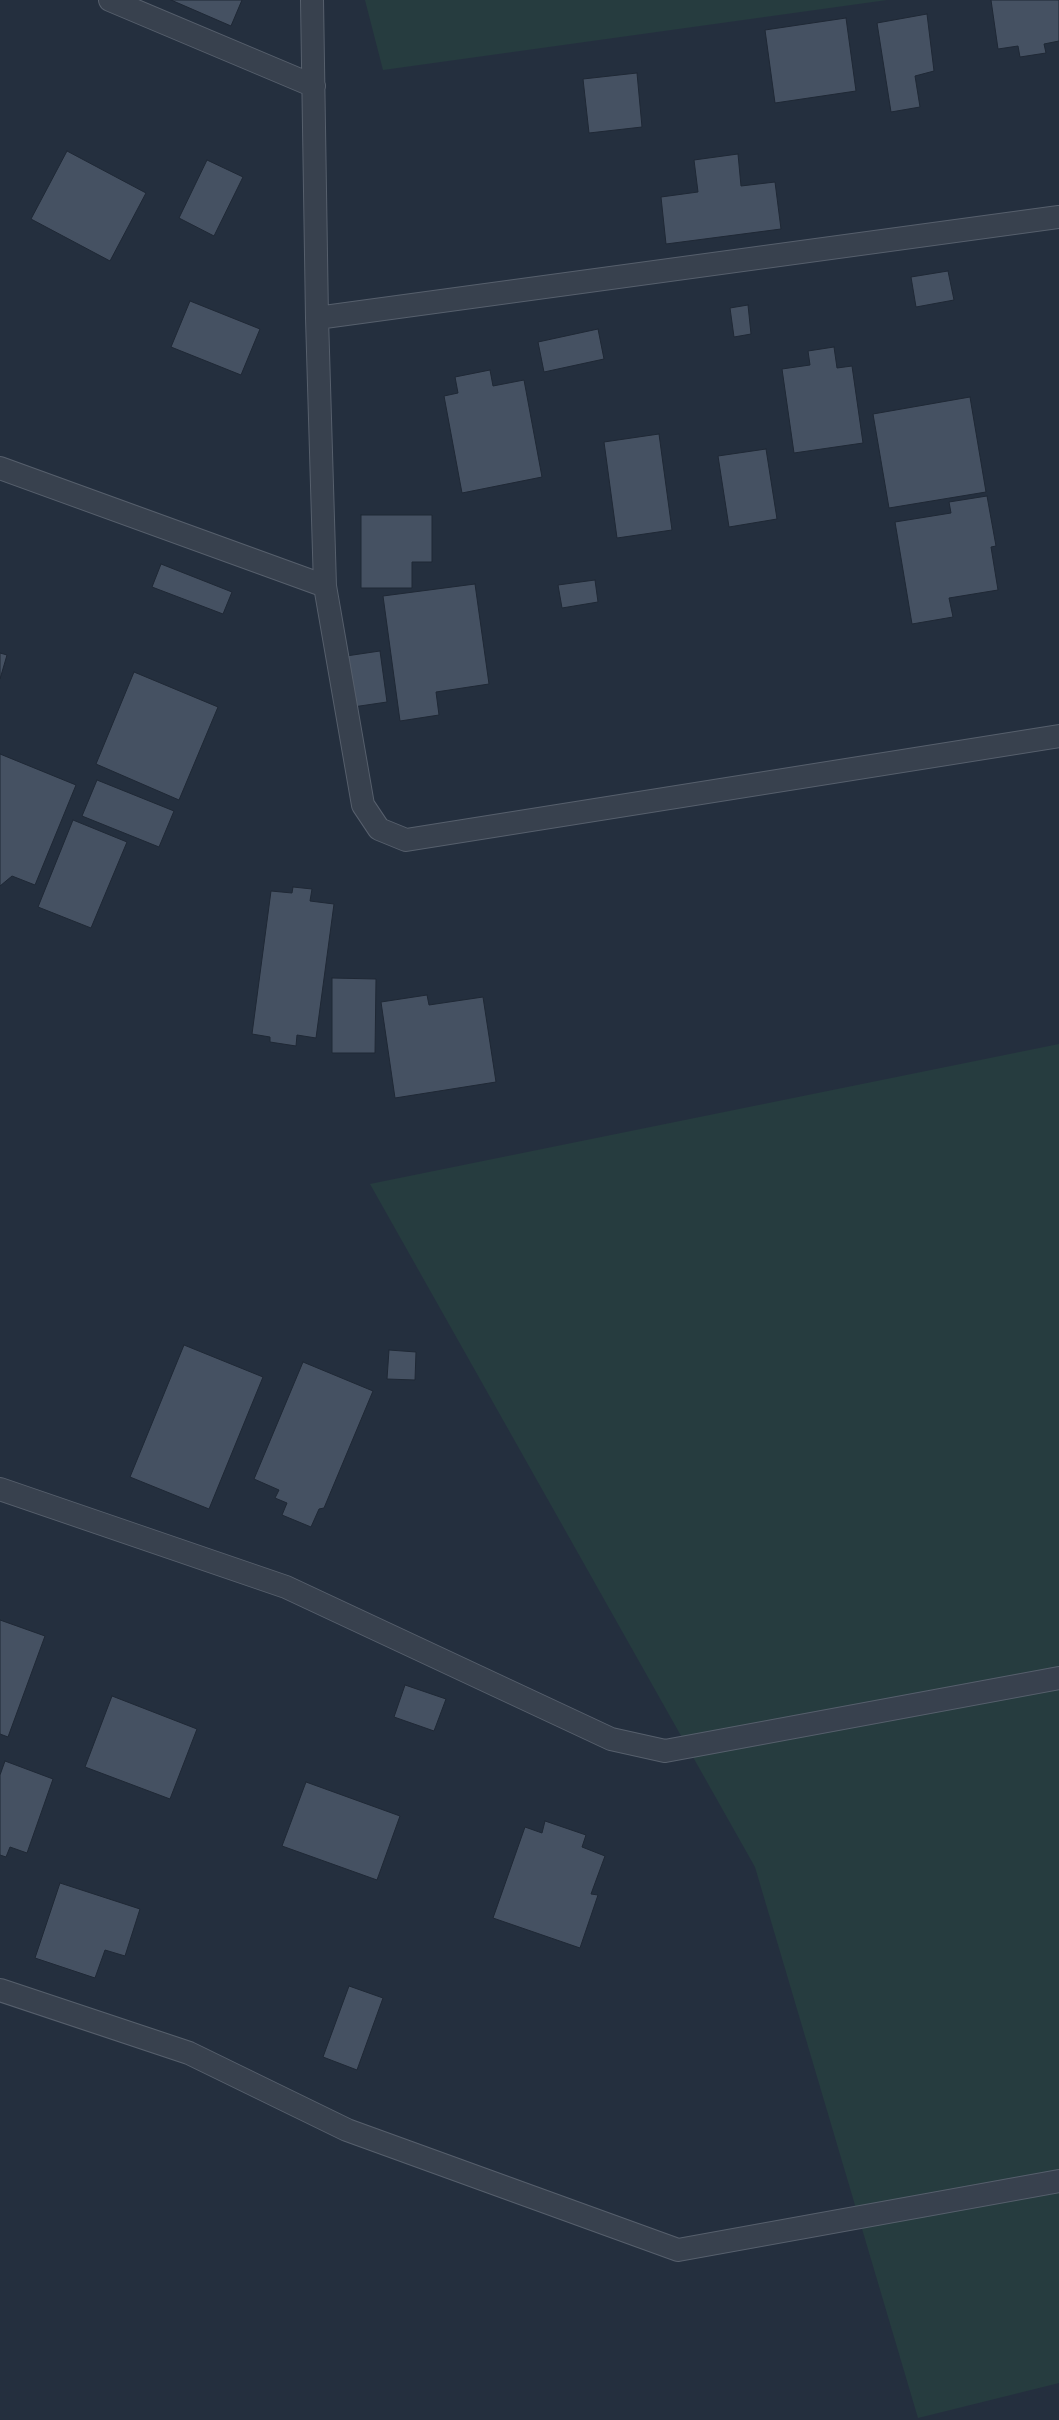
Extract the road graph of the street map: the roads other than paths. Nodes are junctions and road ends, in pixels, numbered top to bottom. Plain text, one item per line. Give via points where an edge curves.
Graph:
1 (110, 0) edge
2 (312, 0) edge
3 (314, 86) junction
4 (1059, 217) edge
5 (317, 318) junction
6 (0, 468) edge
7 (325, 586) junction
8 (1059, 736) edge
9 (0, 1489) edge
10 (1059, 1678) edge
11 (0, 1990) edge
12 (1059, 2181) edge

1 - 3 street
2 - 3 street
3 - 5 street
4 - 5 street
5 - 7 street
6 - 7 street
7 - 8 street via 363,805 379,829 406,840
9 - 10 street via 286,1587 611,1739 665,1751
11 - 12 street via 189,2053 347,2130 678,2250

